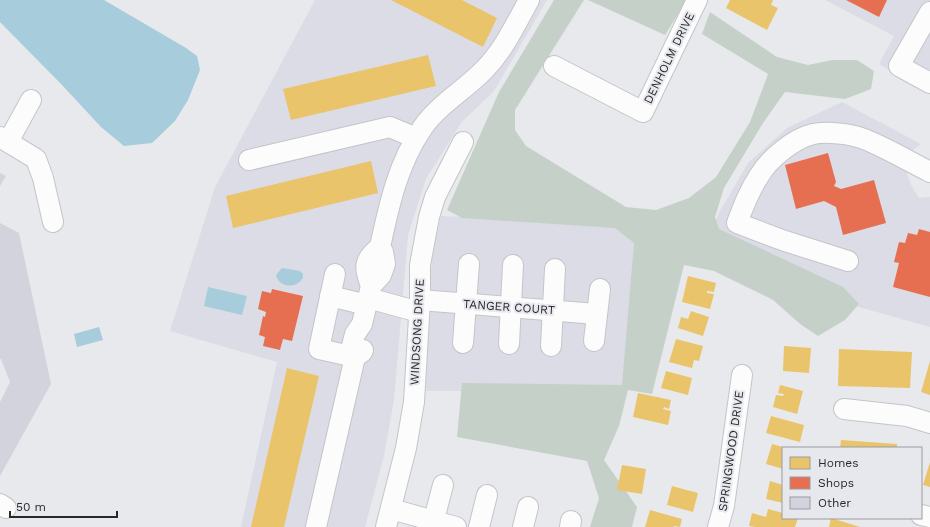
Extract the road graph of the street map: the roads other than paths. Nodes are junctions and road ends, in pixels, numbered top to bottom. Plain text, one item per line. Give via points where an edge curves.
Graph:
1 (697, 0) edge
2 (919, 0) edge
3 (526, 1) edge
4 (930, 6) edge
5 (930, 12) edge
6 (554, 66) dead end
7 (930, 83) edge
8 (32, 100) dead end
9 (416, 138) junction
10 (4, 139) edge
11 (463, 142) dead end
12 (249, 160) dead end
13 (930, 172) edge
14 (53, 222) dead end
15 (848, 261) dead end
16 (469, 264) dead end
17 (513, 266) dead end
18 (555, 269) dead end
19 (335, 274) dead end
20 (600, 289) dead end
21 (330, 296) junction
22 (367, 303) junction
23 (466, 304) junction
24 (420, 306) junction
25 (511, 308) junction
26 (553, 311) junction
27 (597, 314) junction
28 (594, 340) dead end
29 (463, 342) dead end
30 (509, 344) dead end
31 (552, 346) dead end
32 (355, 357) junction
33 (742, 374) dead end
34 (844, 409) dead end
35 (930, 423) edge
36 (443, 484) dead end
37 (487, 495) dead end
38 (528, 507) dead end
39 (389, 518) edge
40 (433, 524) edge
41 (316, 527) edge
42 (456, 527) edge
43 (479, 527) edge
44 (523, 527) edge
45 (718, 527) edge

1 - 6 street, DENHOLM DRIVE via 643,112
2 - 4 street
3 - 9 street via 506,43 484,70 446,102 423,126
5 - 7 street via 899,66
8 - 10 street
9 - 12 street via 390,127
9 - 22 street via 397,178 380,247 374,251 365,265
10 - 14 street via 36,159
11 - 24 street, WINDSONG DRIVE via 435,197 429,217 420,265
13 - 15 street via 864,139 844,134 814,134 798,140 777,154 759,175 737,223
16 - 23 street
17 - 25 street
18 - 26 street
19 - 21 street
20 - 27 street
21 - 22 street, TANGER COURT
21 - 32 street via 318,349
22 - 24 street, TANGER COURT
22 - 32 street via 352,346
23 - 24 street, TANGER COURT
23 - 25 street, TANGER COURT
23 - 29 street
24 - 39 street, WINDSONG DRIVE via 414,402
25 - 26 street, TANGER COURT
25 - 30 street
26 - 27 street, TANGER COURT
26 - 31 street
27 - 28 street
32 - 41 street
33 - 45 street, SPRINGWOOD DRIVE via 724,506
34 - 35 street via 907,416
36 - 40 street
37 - 43 street
38 - 44 street
39 - 40 street
40 - 42 street

